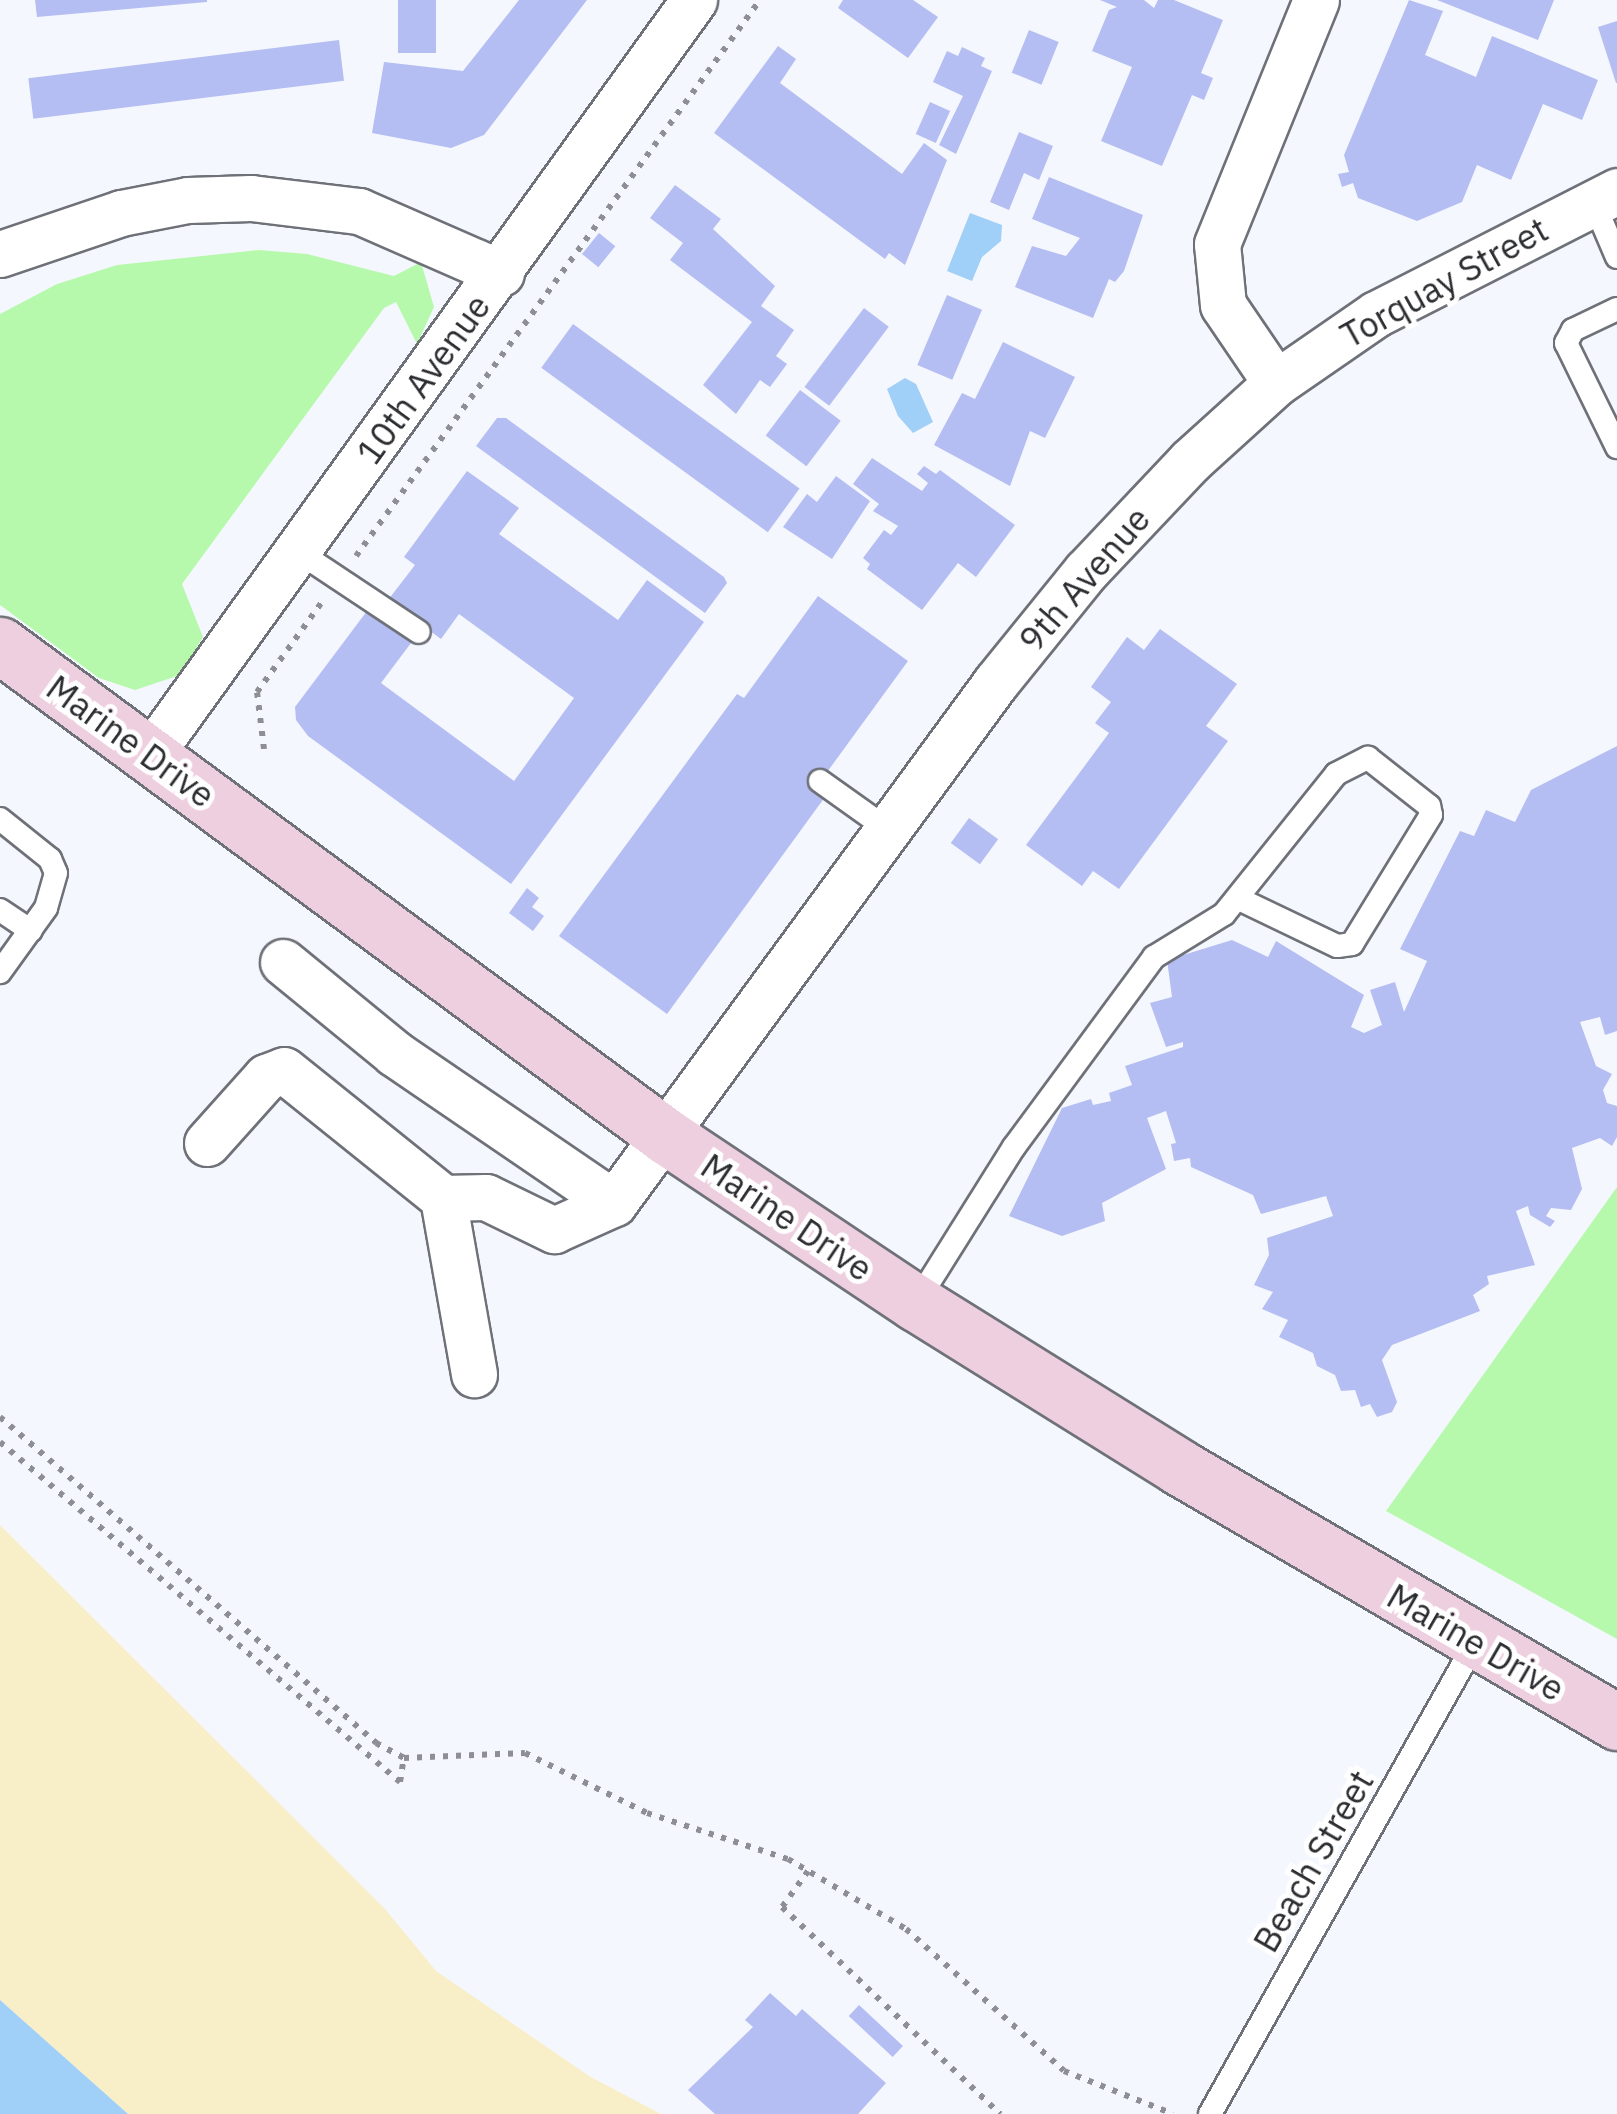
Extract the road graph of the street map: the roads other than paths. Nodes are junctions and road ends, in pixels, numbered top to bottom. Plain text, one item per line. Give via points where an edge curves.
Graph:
1 (694, 0) edge
2 (1316, 0) edge
3 (1605, 196) edge
4 (0, 254) edge
5 (1617, 257) edge
6 (501, 273) junction
7 (1617, 308) edge
8 (1276, 384) junction
9 (1617, 447) edge
10 (297, 551) junction
11 (419, 632) dead end
12 (0, 645) edge
13 (149, 756) junction
14 (820, 781) dead end
15 (0, 818) edge
16 (890, 831) junction
17 (1239, 899) junction
18 (0, 910) edge
19 (31, 931) junction
20 (284, 962) dead end
21 (0, 972) edge
22 (667, 1136) junction
23 (207, 1143) dead end
24 (443, 1198) junction
25 (614, 1203) junction
26 (916, 1303) junction
27 (474, 1374) dead end
28 (1474, 1643) junction
29 (1617, 1722) edge
30 (1210, 2114) edge

1 - 6 street, 10th Avenue
2 - 8 street via 1218,244 1223,305
3 - 5 lane
3 - 8 street, Torquay Street via 1435,279
4 - 6 street via 188,200 299,200 386,220
6 - 10 street, 10th Avenue via 313,508
7 - 9 lane via 1573,330 1566,343
8 - 16 street, 9th Avenue via 1190,461 1086,571 996,682
10 - 11 lane
10 - 13 street, 10th Avenue
12 - 13 main road, Marine Drive
13 - 22 main road, Marine Drive
14 - 16 lane
15 - 19 lane via 54,865 53,893
16 - 22 street, 9th Avenue
17 - 17 lane via 1288,830 1355,759 1376,762 1429,806 1431,815 1352,944 1336,946
17 - 26 lane via 1154,957 1014,1147
18 - 19 lane
19 - 21 lane
20 - 25 street via 394,1053
22 - 25 street, 9th Avenue
22 - 26 main road, Marine Drive
23 - 24 street via 266,1077 284,1070
24 - 25 street via 486,1197 554,1230
24 - 27 street
26 - 28 main road, Marine Drive
28 - 29 main road, Marine Drive
28 - 30 lane, Beach Street

